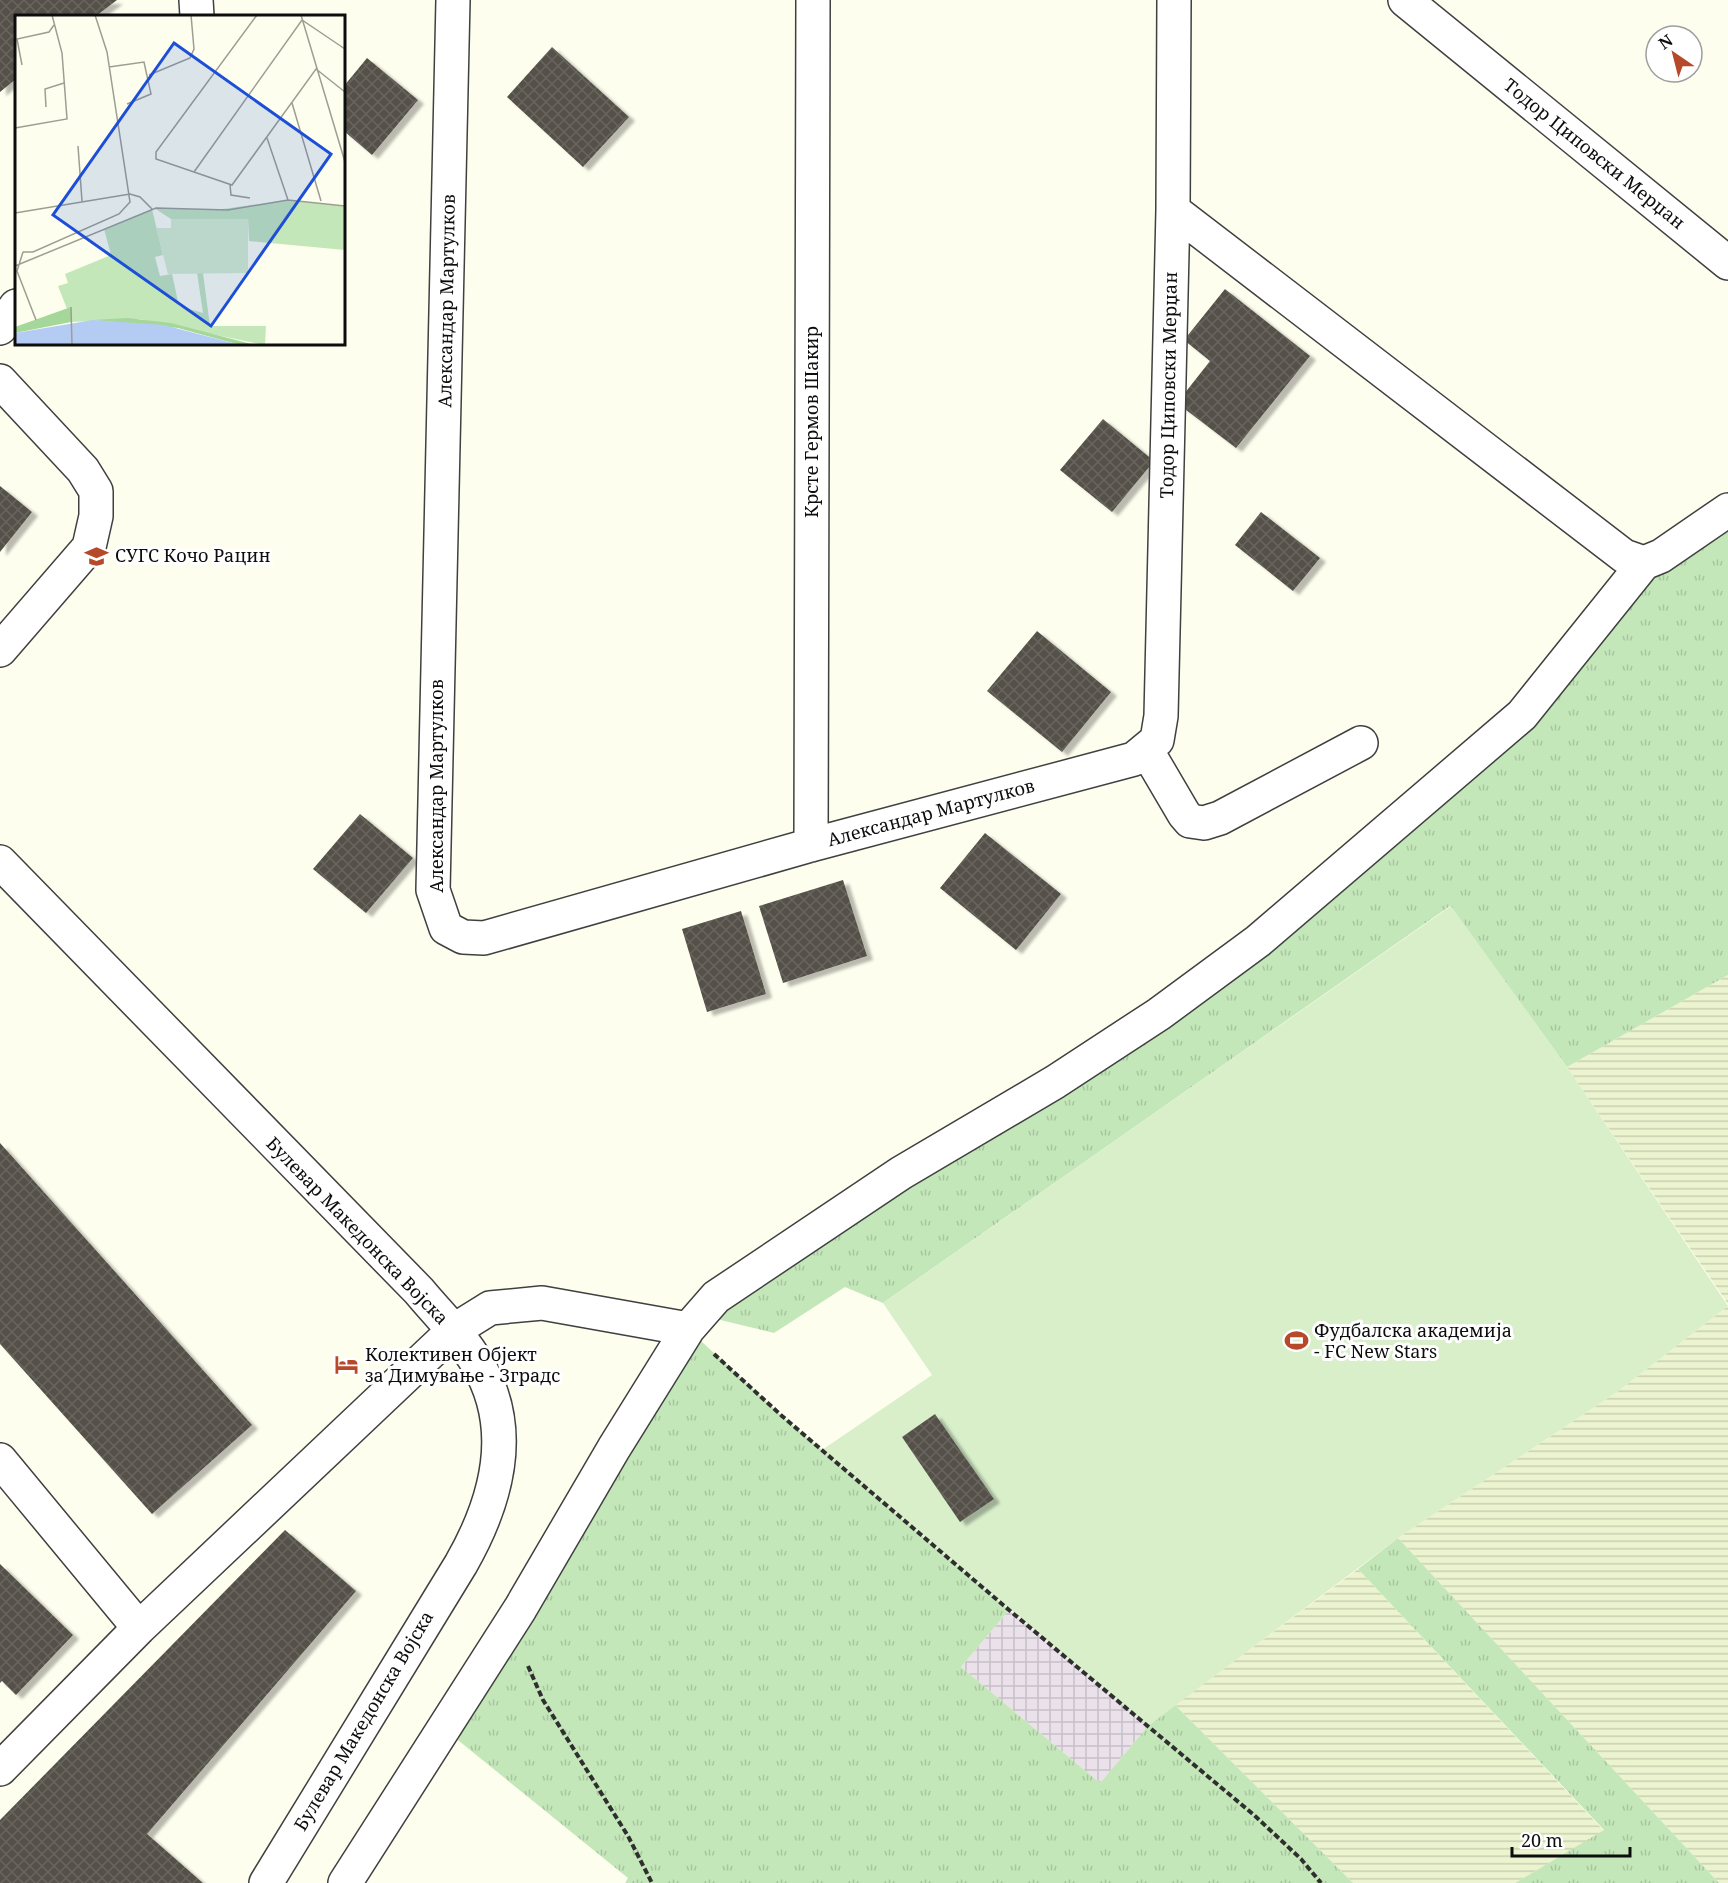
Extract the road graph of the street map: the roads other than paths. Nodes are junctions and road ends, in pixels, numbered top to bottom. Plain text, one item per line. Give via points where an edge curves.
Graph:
1 (196, 0) edge
2 (453, 0) edge
3 (813, 0) edge
4 (1174, 0) edge
5 (1405, 0) edge
6 (197, 15) edge
7 (1173, 210) junction
8 (1728, 263) edge
9 (15, 307) edge
10 (0, 328) edge
11 (0, 381) edge
12 (1728, 510) edge
13 (1644, 563) junction
14 (0, 650) edge
15 (1361, 743) dead end
16 (1140, 755) junction
17 (811, 845) junction
18 (0, 862) edge
19 (688, 1329) junction
20 (453, 1331) junction
21 (0, 1460) edge
22 (139, 1628) junction
23 (0, 1768) edge
24 (266, 1883) edge
25 (345, 1883) edge

1 - 6 street
2 - 17 street, Александар Мартулков via 433,890 446,928 463,937 484,938
3 - 17 street, Крсте Гермов Шакир
4 - 7 street, Тодор Циповски Мерџан
5 - 8 street, Тодор Циповски Мерџан
7 - 13 street via 1624,556
7 - 16 street, Тодор Циповски Мерџан via 1161,716 1157,740
9 - 10 street
11 - 14 street via 83,470 96,491 96,500 89,547
12 - 13 street via 1661,556
13 - 19 street via 1522,715 1258,941 1159,1014 1055,1083 901,1173 789,1246 716,1298
15 - 16 street via 1204,823 1190,821
16 - 17 street, Александар Мартулков
18 - 20 street, Булевар Македонска Војска
19 - 20 street via 543,1303 490,1308
19 - 25 street via 520,1609
20 - 22 street
20 - 24 street, Булевар Македонска Војска via 477,1362 491,1391 498,1419 499,1467 490,1499 465,1556
21 - 22 street
22 - 23 street

